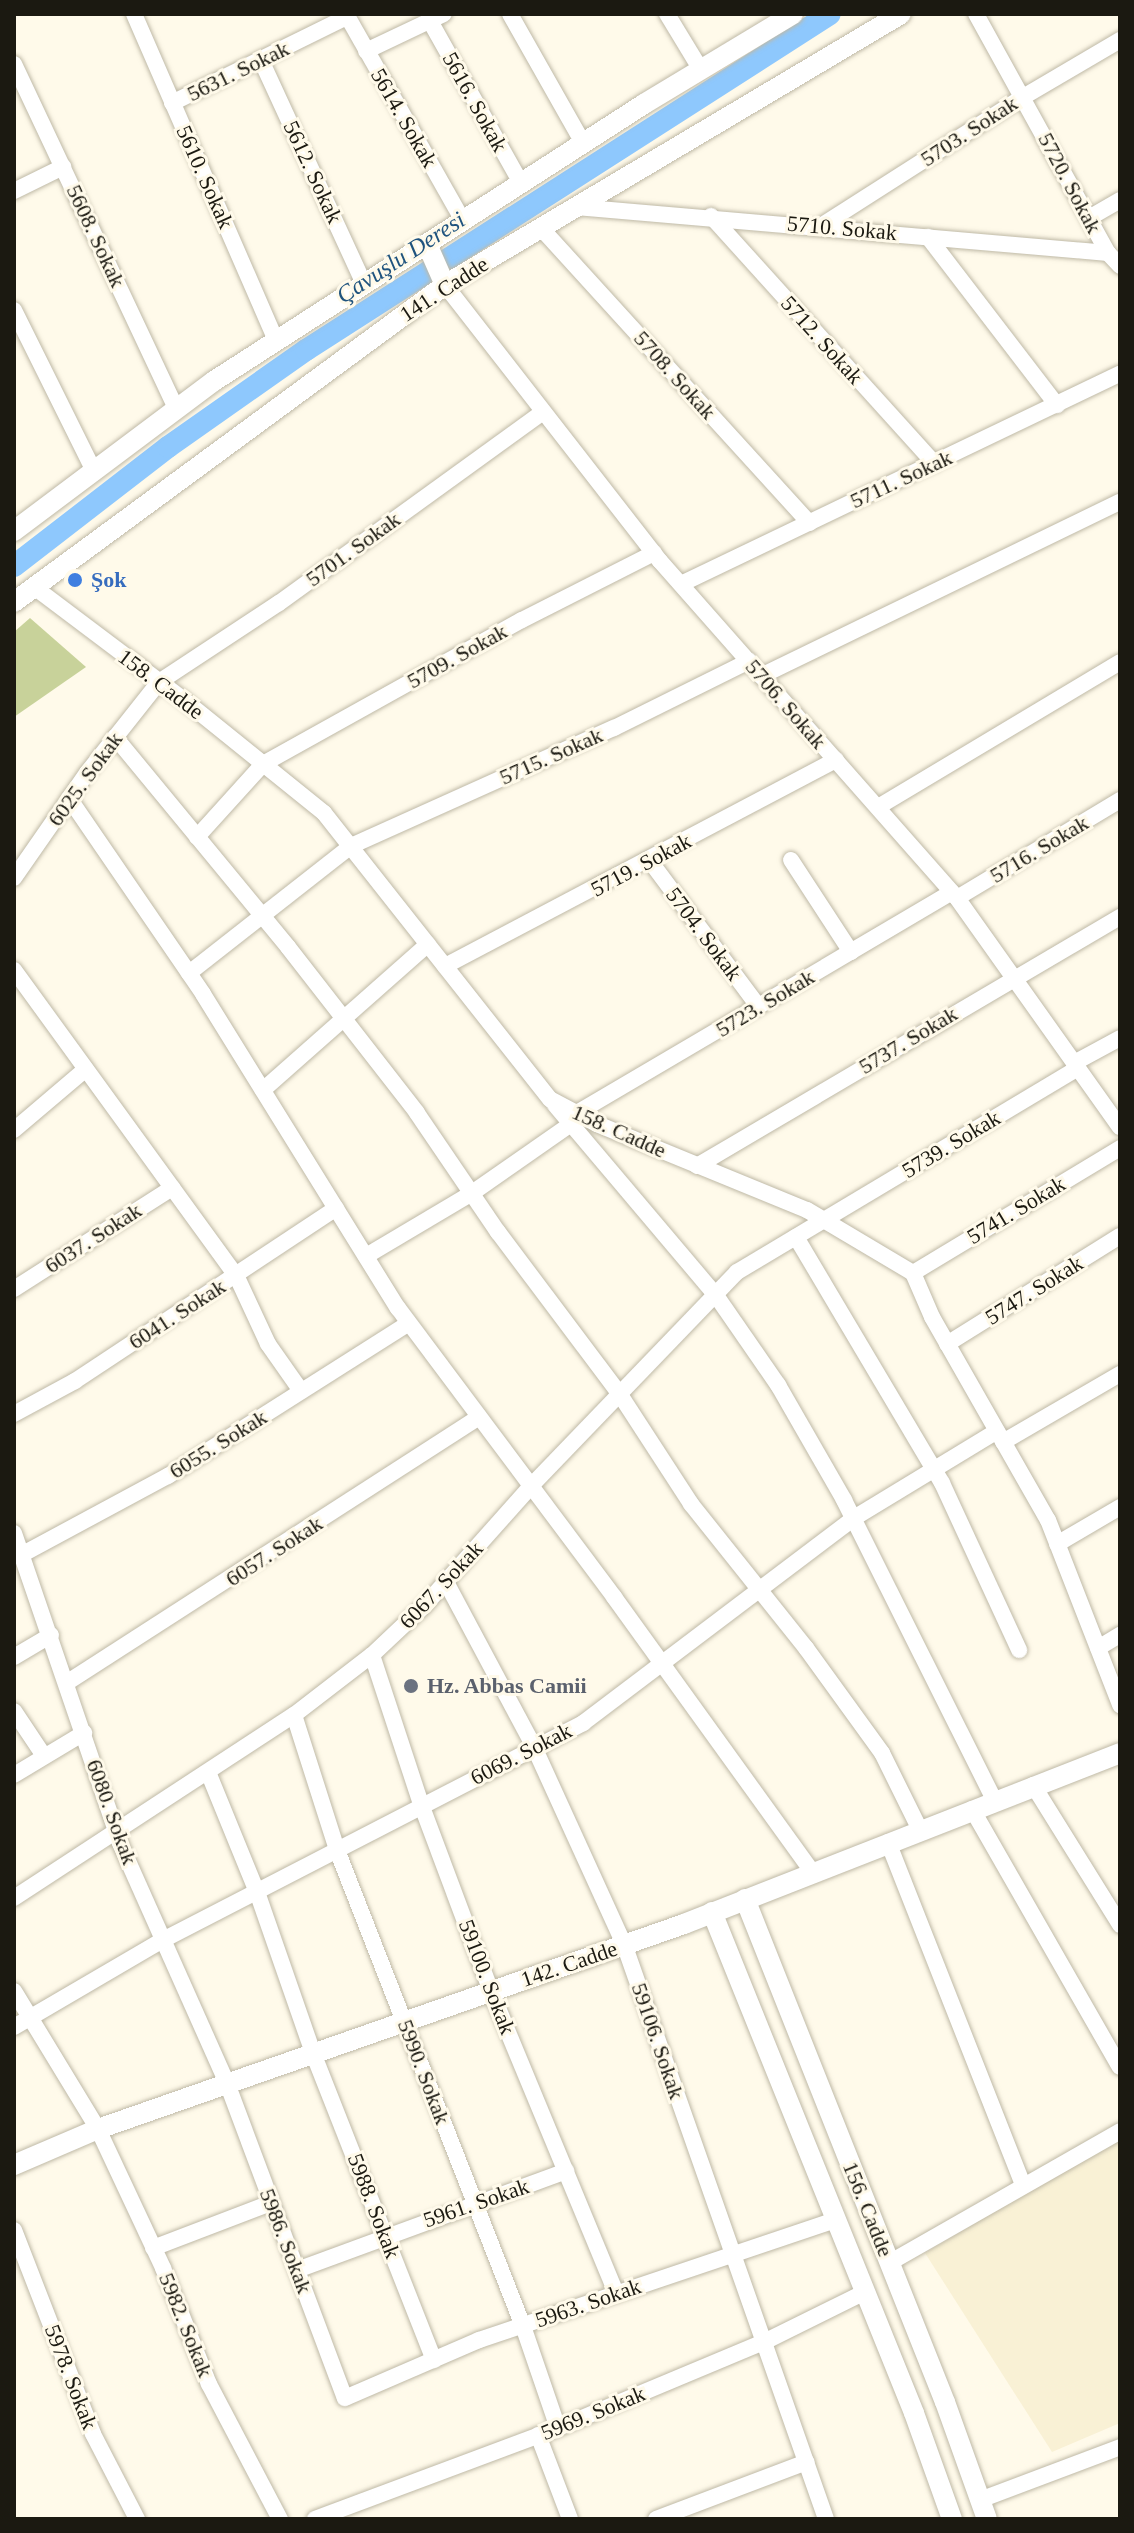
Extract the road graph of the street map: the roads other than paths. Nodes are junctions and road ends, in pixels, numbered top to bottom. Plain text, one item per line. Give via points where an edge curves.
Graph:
1 (134, 14) edge
2 (510, 14) edge
3 (667, 14) edge
4 (793, 14) edge
5 (901, 14) edge
6 (976, 14) edge
7 (346, 15) edge
8 (437, 17) edge
9 (1120, 40) edge
10 (366, 51) junction
11 (261, 60) junction
12 (14, 64) edge
13 (701, 70) junction
14 (1023, 97) junction
15 (172, 103) junction
16 (583, 143) junction
17 (63, 167) junction
18 (521, 183) junction
19 (14, 191) edge
20 (1120, 200) edge
21 (576, 207) junction
22 (711, 216) junction
23 (1089, 218) junction
24 (463, 221) junction
25 (821, 226) junction
26 (541, 228) junction
27 (928, 237) junction
28 (427, 245) junction
29 (1108, 253) junction
30 (1120, 266) edge
31 (364, 284) junction
32 (444, 284) junction
33 (14, 310) edge
34 (276, 341) junction
35 (1120, 374) edge
36 (1057, 405) junction
37 (176, 409) junction
38 (543, 412) junction
39 (934, 463) junction
40 (94, 471) junction
41 (1120, 502) edge
42 (809, 523) junction
43 (15, 529) edge
44 (654, 553) junction
45 (681, 584) junction
46 (34, 587) junction
47 (14, 602) edge
48 (749, 661) junction
49 (1120, 662) edge
50 (761, 676) junction
51 (159, 682) junction
52 (115, 737) junction
53 (836, 760) junction
54 (263, 764) junction
55 (69, 798) junction
56 (1120, 800) edge
57 (878, 807) junction
58 (197, 837) junction
59 (351, 846) junction
60 (791, 860) dead end
61 (650, 861) junction
62 (14, 878) edge
63 (955, 895) junction
64 (262, 916) junction
65 (1120, 917) edge
66 (428, 944) junction
67 (851, 952) junction
68 (445, 966) junction
69 (14, 970) edge
70 (189, 973) junction
71 (1013, 977) junction
72 (758, 1006) junction
73 (343, 1017) junction
74 (1120, 1038) edge
75 (1076, 1066) junction
76 (86, 1069) junction
77 (263, 1090) junction
78 (574, 1119) junction
79 (1120, 1127) edge
80 (14, 1130) edge
81 (1120, 1148) edge
82 (697, 1166) junction
83 (172, 1188) junction
84 (472, 1193) junction
85 (336, 1208) junction
86 (824, 1220) junction
87 (1120, 1236) edge
88 (796, 1237) junction
89 (366, 1256) junction
90 (913, 1273) junction
91 (236, 1275) junction
92 (14, 1289) edge
93 (715, 1294) junction
94 (409, 1323) junction
95 (947, 1344) junction
96 (1120, 1374) edge
97 (301, 1391) junction
98 (619, 1393) junction
99 (14, 1414) edge
100 (479, 1417) junction
101 (1000, 1436) junction
102 (934, 1469) junction
103 (531, 1486) junction
104 (1120, 1507) edge
105 (854, 1518) junction
106 (14, 1533) edge
107 (1057, 1544) junction
108 (21, 1555) junction
109 (446, 1582) junction
110 (761, 1591) junction
111 (51, 1635) junction
112 (1120, 1635) edge
113 (1098, 1648) junction
114 (1019, 1650) dead end
115 (372, 1655) junction
116 (14, 1657) edge
117 (664, 1665) junction
118 (68, 1682) junction
119 (1120, 1705) edge
120 (14, 1711) edge
121 (294, 1715) junction
122 (84, 1733) junction
123 (535, 1749) junction
124 (1120, 1753) edge
125 (44, 1756) junction
126 (208, 1772) junction
127 (14, 1775) edge
128 (1033, 1785) junction
129 (994, 1800) junction
130 (421, 1804) junction
131 (972, 1809) junction
132 (920, 1830) junction
133 (117, 1832) junction
134 (888, 1842) junction
135 (337, 1850) junction
136 (812, 1872) junction
137 (257, 1892) junction
138 (14, 1898) edge
139 (745, 1899) junction
140 (712, 1912) junction
141 (1120, 1925) edge
142 (163, 1940) junction
143 (624, 1944) junction
144 (14, 1991) edge
145 (491, 1991) junction
146 (30, 2017) junction
147 (405, 2021) junction
148 (14, 2027) edge
149 (313, 2053) junction
150 (1120, 2067) edge
151 (227, 2083) junction
152 (98, 2129) junction
153 (1120, 2131) edge
154 (14, 2165) edge
155 (566, 2171) junction
156 (1023, 2184) junction
157 (271, 2203) junction
158 (475, 2203) junction
159 (836, 2220) junction
160 (14, 2230) edge
161 (385, 2235) junction
162 (153, 2248) junction
163 (734, 2256) junction
164 (889, 2263) junction
165 (297, 2270) junction
166 (865, 2292) junction
167 (616, 2293) junction
168 (523, 2326) junction
169 (764, 2342) junction
170 (434, 2360) junction
171 (345, 2398) joint
172 (558, 2428) junction
173 (538, 2435) junction
174 (1120, 2447) edge
175 (807, 2462) junction
176 (983, 2510) edge
177 (137, 2519) edge
178 (280, 2519) edge
179 (315, 2519) edge
180 (570, 2519) edge
181 (656, 2519) edge
182 (826, 2519) edge
183 (952, 2519) edge

1 - 15 street, 5610. Sokak
2 - 16 street
3 - 13 street
4 - 13 street
5 - 21 street, 141. Cadde
6 - 14 street, 5720. Sokak
7 - 10 street, 5614. Sokak
7 - 11 street, 5631. Sokak
8 - 10 street
8 - 18 street, 5616. Sokak
9 - 14 street, 5703. Sokak
10 - 24 street, 5614. Sokak
11 - 15 street, 5631. Sokak
11 - 31 street, 5612. Sokak
12 - 17 street, 5608. Sokak
13 - 16 street
14 - 23 street, 5720. Sokak
14 - 25 street, 5703. Sokak
15 - 34 street, 5610. Sokak
16 - 18 street
17 - 19 street
17 - 37 street, 5608. Sokak
18 - 24 street
20 - 23 street
21 - 22 street, 5710. Sokak
21 - 26 street, 141. Cadde
22 - 25 street, 5710. Sokak
22 - 39 street, 5712. Sokak
23 - 29 street, 5720. Sokak
24 - 28 street
25 - 27 street, 5710. Sokak
26 - 32 street, 141. Cadde
26 - 42 street, 5708. Sokak
27 - 29 street, 5710. Sokak
27 - 36 street
28 - 31 street
28 - 32 street
29 - 30 street, 5720. Sokak
31 - 34 street
32 - 38 street, 5706. Sokak
32 - 46 street, 141. Cadde
33 - 40 street
34 - 37 street
35 - 36 street, 5711. Sokak
36 - 39 street, 5711. Sokak
37 - 40 street
38 - 44 street, 5706. Sokak
38 - 51 street, 5701. Sokak via 279,603
39 - 42 street, 5711. Sokak
40 - 43 street
41 - 50 street
42 - 45 street, 5711. Sokak
44 - 45 street, 5706. Sokak
44 - 54 street, 5709. Sokak
45 - 48 street, 5706. Sokak
46 - 47 street, 141. Cadde
46 - 51 street, 158. Cadde
48 - 50 street, 5706. Sokak
48 - 59 street, 5715. Sokak
49 - 57 street
50 - 53 street, 5706. Sokak
51 - 52 street, 6025. Sokak
51 - 54 street, 158. Cadde
52 - 55 street, 6025. Sokak
52 - 58 street
53 - 57 street, 5706. Sokak
53 - 61 street, 5719. Sokak
54 - 58 street, 5709. Sokak
54 - 59 street, 158. Cadde via 324,813
55 - 62 street, 6025. Sokak
55 - 70 street
56 - 63 street, 5716. Sokak
57 - 63 street, 5706. Sokak
58 - 64 street
59 - 64 street, 5715. Sokak
59 - 66 street, 158. Cadde
60 - 67 street
61 - 68 street, 5719. Sokak
61 - 72 street, 5704. Sokak
63 - 67 street, 5723. Sokak
63 - 71 street, 5706. Sokak
64 - 70 street, 5715. Sokak
64 - 73 street
65 - 71 street, 5737. Sokak
66 - 68 street, 158. Cadde
66 - 73 street
67 - 72 street, 5723. Sokak
68 - 78 street, 158. Cadde via 550,1099
69 - 76 street
70 - 77 street
71 - 75 street, 5706. Sokak
71 - 82 street, 5737. Sokak
72 - 78 street, 5723. Sokak
73 - 77 street
73 - 84 street
74 - 75 street, 5739. Sokak
75 - 79 street, 5706. Sokak
75 - 86 street, 5739. Sokak
76 - 80 street
76 - 83 street
77 - 85 street
78 - 82 street, 158. Cadde
78 - 84 street, 5723. Sokak
78 - 93 street
81 - 90 street, 5741. Sokak
82 - 86 street, 158. Cadde
83 - 91 street
83 - 92 street, 6037. Sokak
84 - 89 street, 5723. Sokak
84 - 98 street
85 - 89 street
85 - 91 street, 6041. Sokak
86 - 88 street, 6067. Sokak
86 - 90 street, 158. Cadde
87 - 95 street, 5747. Sokak
88 - 93 street, 6067. Sokak via 737,1272
88 - 102 street
89 - 94 street
90 - 95 street
91 - 97 street via 268,1344
91 - 99 street, 6041. Sokak via 75,1381
93 - 98 street, 6067. Sokak
93 - 105 street via 778,1385
94 - 97 street, 6055. Sokak
94 - 100 street
95 - 101 street
96 - 101 street, 6069. Sokak
97 - 108 street, 6055. Sokak via 168,1476
98 - 103 street, 6067. Sokak
98 - 110 street via 691,1504
100 - 103 street
100 - 118 street, 6057. Sokak
101 - 102 street, 6069. Sokak
101 - 107 street
102 - 105 street, 6069. Sokak
102 - 114 street
103 - 109 street, 6067. Sokak
103 - 117 street
104 - 107 street
105 - 110 street, 6069. Sokak
105 - 129 street
106 - 108 street, 6080. Sokak
107 - 113 street
108 - 111 street, 6080. Sokak
109 - 115 street, 6067. Sokak
109 - 123 street, 59106. Sokak
110 - 117 street, 6069. Sokak
110 - 132 street via 882,1753
111 - 116 street
111 - 118 street, 6080. Sokak
112 - 113 street
113 - 119 street
115 - 121 street, 6067. Sokak
115 - 130 street, 59100. Sokak
117 - 123 street, 6069. Sokak via 583,1723
117 - 136 street
118 - 122 street, 6080. Sokak
120 - 125 street
121 - 126 street, 6067. Sokak
121 - 135 street, 5990. Sokak
122 - 125 street
122 - 133 street, 6080. Sokak
123 - 130 street, 6069. Sokak
123 - 143 street, 59106. Sokak
124 - 128 street, 142. Cadde
125 - 127 street
126 - 133 street, 6067. Sokak
126 - 137 street, 5988. Sokak
128 - 129 street, 142. Cadde
128 - 141 street
129 - 131 street, 142. Cadde
130 - 135 street, 6069. Sokak
130 - 145 street, 59100. Sokak
131 - 132 street, 142. Cadde
131 - 150 street
132 - 134 street, 142. Cadde
133 - 138 street, 6067. Sokak
133 - 142 street, 6080. Sokak
134 - 136 street, 142. Cadde
134 - 156 street
135 - 137 street, 6069. Sokak
135 - 147 street, 5990. Sokak
136 - 139 street, 142. Cadde
137 - 142 street, 6069. Sokak
137 - 149 street, 5988. Sokak
139 - 140 street, 142. Cadde
139 - 164 street, 156. Cadde
140 - 143 street, 142. Cadde
140 - 159 street, 156. Cadde
142 - 146 street, 6069. Sokak
142 - 151 street, 6080. Sokak
143 - 145 street, 142. Cadde
143 - 163 street, 59106. Sokak
144 - 146 street, 5982. Sokak
145 - 147 street, 142. Cadde
145 - 155 street, 59100. Sokak
146 - 148 street, 6069. Sokak
146 - 152 street, 5982. Sokak
147 - 149 street, 142. Cadde
147 - 158 street, 5990. Sokak
149 - 151 street, 142. Cadde
149 - 161 street, 5988. Sokak
151 - 152 street, 142. Cadde
151 - 157 street, 5986. Sokak
152 - 154 street, 142. Cadde
152 - 162 street, 5982. Sokak
153 - 156 street
155 - 158 street, 5961. Sokak
155 - 167 street, 59100. Sokak
156 - 164 street
157 - 162 street
157 - 165 street, 5986. Sokak
158 - 161 street, 5961. Sokak
158 - 168 street, 5990. Sokak
159 - 163 street, 5963. Sokak
159 - 166 street, 156. Cadde
160 - 177 street, 5978. Sokak via 93,2434
161 - 165 street, 5961. Sokak
161 - 170 street, 5988. Sokak
162 - 178 street, 5982. Sokak via 209,2384
163 - 167 street, 5963. Sokak
163 - 169 street, 59106. Sokak
164 - 176 street, 156. Cadde
165 - 171 street, 5986. Sokak
166 - 169 street, 5969. Sokak
166 - 183 street, 156. Cadde
167 - 168 street, 5963. Sokak
168 - 170 street, 5963. Sokak
168 - 172 street, 5990. Sokak
169 - 172 street, 5969. Sokak
169 - 175 street, 59106. Sokak
170 - 171 street, 5963. Sokak
172 - 173 street, 5969. Sokak
173 - 179 street, 5969. Sokak
173 - 180 street
174 - 176 street
175 - 181 street
175 - 182 street, 59106. Sokak

